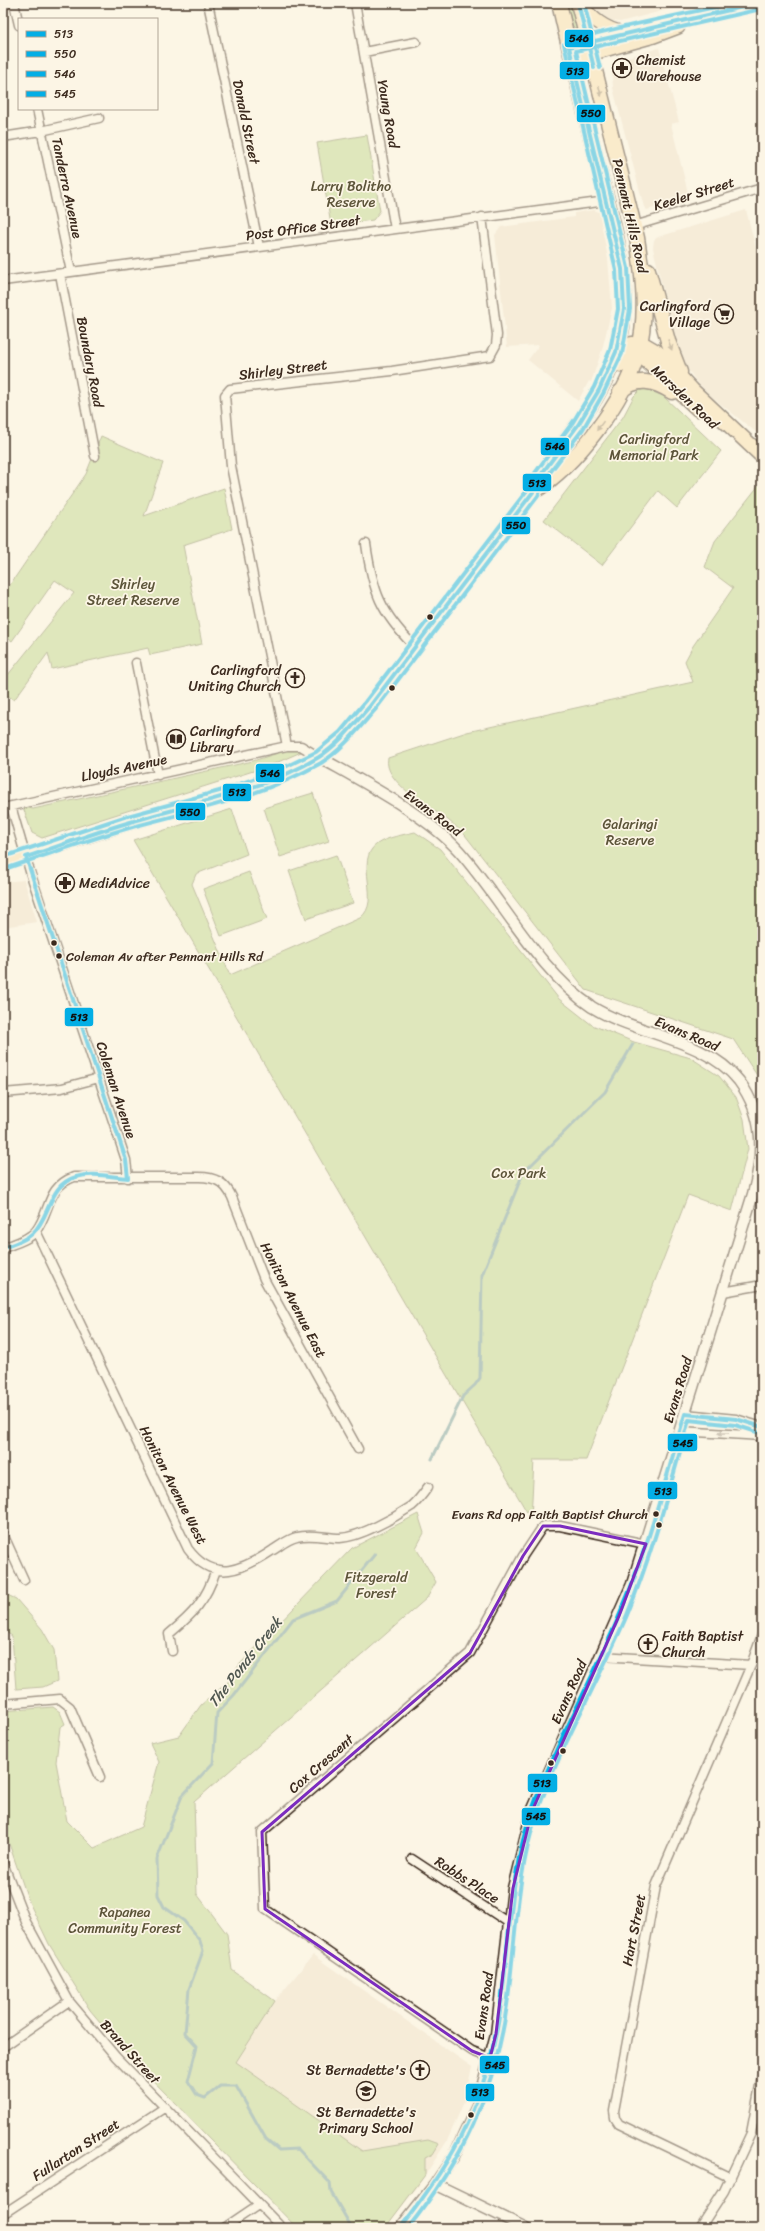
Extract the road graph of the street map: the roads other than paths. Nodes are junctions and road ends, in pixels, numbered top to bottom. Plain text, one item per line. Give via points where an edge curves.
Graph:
1 (14, 3) edge
2 (208, 3) edge
3 (355, 3) edge
4 (559, 3) edge
5 (578, 3) edge
6 (760, 3) edge
7 (700, 18) junction
8 (18, 21) edge
9 (624, 33) junction
10 (416, 42) dead end
11 (589, 48) junction
12 (364, 52) junction
13 (570, 53) junction
14 (37, 110) edge
15 (99, 118) dead end
16 (41, 131) junction
17 (3, 137) edge
18 (762, 188) edge
19 (607, 201) junction
20 (482, 217) junction
21 (634, 226) junction
22 (395, 229) junction
23 (259, 247) junction
24 (640, 255) junction
25 (71, 272) junction
26 (60, 274) junction
27 (3, 281) edge
28 (623, 320) junction
29 (636, 347) junction
30 (682, 378) junction
31 (620, 392) junction
32 (688, 400) junction
33 (581, 419) junction
34 (95, 456) dead end
35 (762, 456) edge
36 (762, 464) edge
37 (534, 492) junction
38 (366, 544) dead end
39 (415, 647) junction
40 (136, 663) dead end
41 (287, 746) junction
42 (319, 757) junction
43 (158, 775) junction
44 (7, 807) edge
45 (26, 856) junction
46 (3, 863) edge
47 (99, 1078) junction
48 (3, 1094) edge
49 (128, 1178) junction
50 (36, 1231) junction
51 (3, 1248) edge
52 (762, 1285) edge
53 (723, 1292) junction
54 (685, 1414) junction
55 (762, 1427) edge
56 (680, 1431) junction
57 (762, 1436) edge
58 (358, 1449) dead end
59 (428, 1487) dead end
60 (3, 1534) edge
61 (646, 1544) junction
62 (216, 1570) junction
63 (24, 1580) dead end
64 (762, 1635) edge
65 (172, 1651) dead end
66 (601, 1656) junction
67 (751, 1665) junction
68 (3, 1704) edge
69 (100, 1777) dead end
70 (412, 1859) dead end
71 (3, 1863) edge
72 (509, 1922) junction
73 (69, 2001) junction
74 (3, 2047) edge
75 (490, 2058) junction
76 (762, 2075) edge
77 (164, 2108) junction
78 (731, 2178) junction
79 (435, 2184) junction
80 (258, 2205) junction
81 (3, 2214) edge
82 (224, 2228) edge
83 (282, 2228) edge
84 (400, 2228) edge
85 (526, 2228) edge
86 (700, 2228) edge

1 - 8 street
2 - 23 street, Donald Street
3 - 12 street, Young Road
4 - 13 highway, Pennant Hills Road
5 - 9 main road via 600,24
5 - 11 highway, Pennant Hills Road
6 - 7 main road
7 - 9 main road
7 - 11 main road via 660,34
9 - 11 main road
10 - 12 street
11 - 13 main road
11 -> 21 highway, Pennant Hills Road
12 - 22 street, Young Road
13 - 19 highway, Pennant Hills Road
14 - 16 street, Tanderra Avenue
15 - 16 street
16 - 17 street
16 - 25 street, Tanderra Avenue
18 - 21 street, Keeler Street
19 - 20 street, Post Office Street
19 - 28 highway, Pennant Hills Road via 624,280
20 - 22 street, Post Office Street
20 - 41 street, Shirley Street via 497,335 496,345 490,356 392,371 230,389 225,395 231,466
21 - 24 highway, Pennant Hills Road
22 - 23 street, Post Office Street
23 - 25 street, Post Office Street
24 - 29 highway, Pennant Hills Road via 644,296
24 -> 30 highway via 650,274 668,341
25 - 26 street, Post Office Street
26 - 27 street, Post Office Street
26 - 34 street, Boundary Road
28 - 29 highway
28 - 33 highway, Pennant Hills Road via 620,341 612,363
29 - 30 highway, Marsden Road via 657,352
29 - 31 highway, Pennant Hills Road
29 - 32 highway, Marsden Road
29 - 33 highway via 604,398
30 - 35 highway, Marsden Road
31 - 32 highway via 633,383 648,382 658,384
31 -> 37 highway, Pennant Hills Road via 601,425 575,456 548,483
32 - 36 highway, Marsden Road
33 - 37 highway, Pennant Hills Road via 540,476
37 - 39 highway, Pennant Hills Road
38 - 39 street via 373,584 383,609
39 - 42 highway, Pennant Hills Road via 356,724
40 - 43 street
41 - 42 street, Lloyds Avenue via 301,746
41 - 43 street, Lloyds Avenue
42 - 45 highway, Pennant Hills Road via 290,772 246,789 191,807 126,823
42 - 53 street, Evans Road via 402,806 446,838 469,862 548,966 576,994 614,1018 705,1053 729,1069 738,1080 754,1106 762,1152 753,1194
43 - 44 street, Lloyds Avenue
44 - 45 street, Coleman Avenue
45 - 46 highway, Pennant Hills Road
45 - 47 street, Coleman Avenue
47 - 48 street via 62,1088
47 - 49 street, Coleman Avenue via 126,1160
49 - 50 street, Honiton Avenue East via 81,1176 63,1182 54,1193
49 - 58 street, Honiton Avenue East via 207,1177 221,1182 229,1189 264,1279
50 - 51 street
50 - 62 street, Honiton Avenue West via 188,1549 198,1561
52 - 53 street
53 - 54 street, Evans Road
54 - 55 street via 736,1419
54 - 56 street, Evans Road
57 -> 56 street
56 - 61 street, Evans Road
59 - 62 street via 412,1505 360,1533 339,1538 297,1537 246,1565 226,1571
60 - 63 street
61 - 66 street, Evans Road
61 - 75 street, Cox Crescent via 560,1526 543,1526 523,1556 470,1653 262,1832 265,1910 472,2051
62 - 65 street via 199,1608 169,1634
64 - 67 street, Hart Street
66 - 67 street
66 - 72 street, Evans Road via 532,1811 519,1860
67 - 78 street, Hart Street via 656,1886 614,2111 619,2124
68 - 69 street via 60,1698 70,1707
70 - 72 street, Robbs Place
71 - 73 street, Brand Street via 26,1922
72 - 75 street, Evans Road via 499,2011
73 - 74 street
73 - 77 street, Brand Street via 116,2057
75 - 79 street, Evans Road via 473,2116 454,2156
76 - 78 street via 751,2133
77 - 80 street, Brand Street
77 - 81 street, Fullarton Street
78 - 86 street
79 - 84 street, Evans Road
79 - 85 street
80 - 82 street
80 - 83 street, Brand Street

